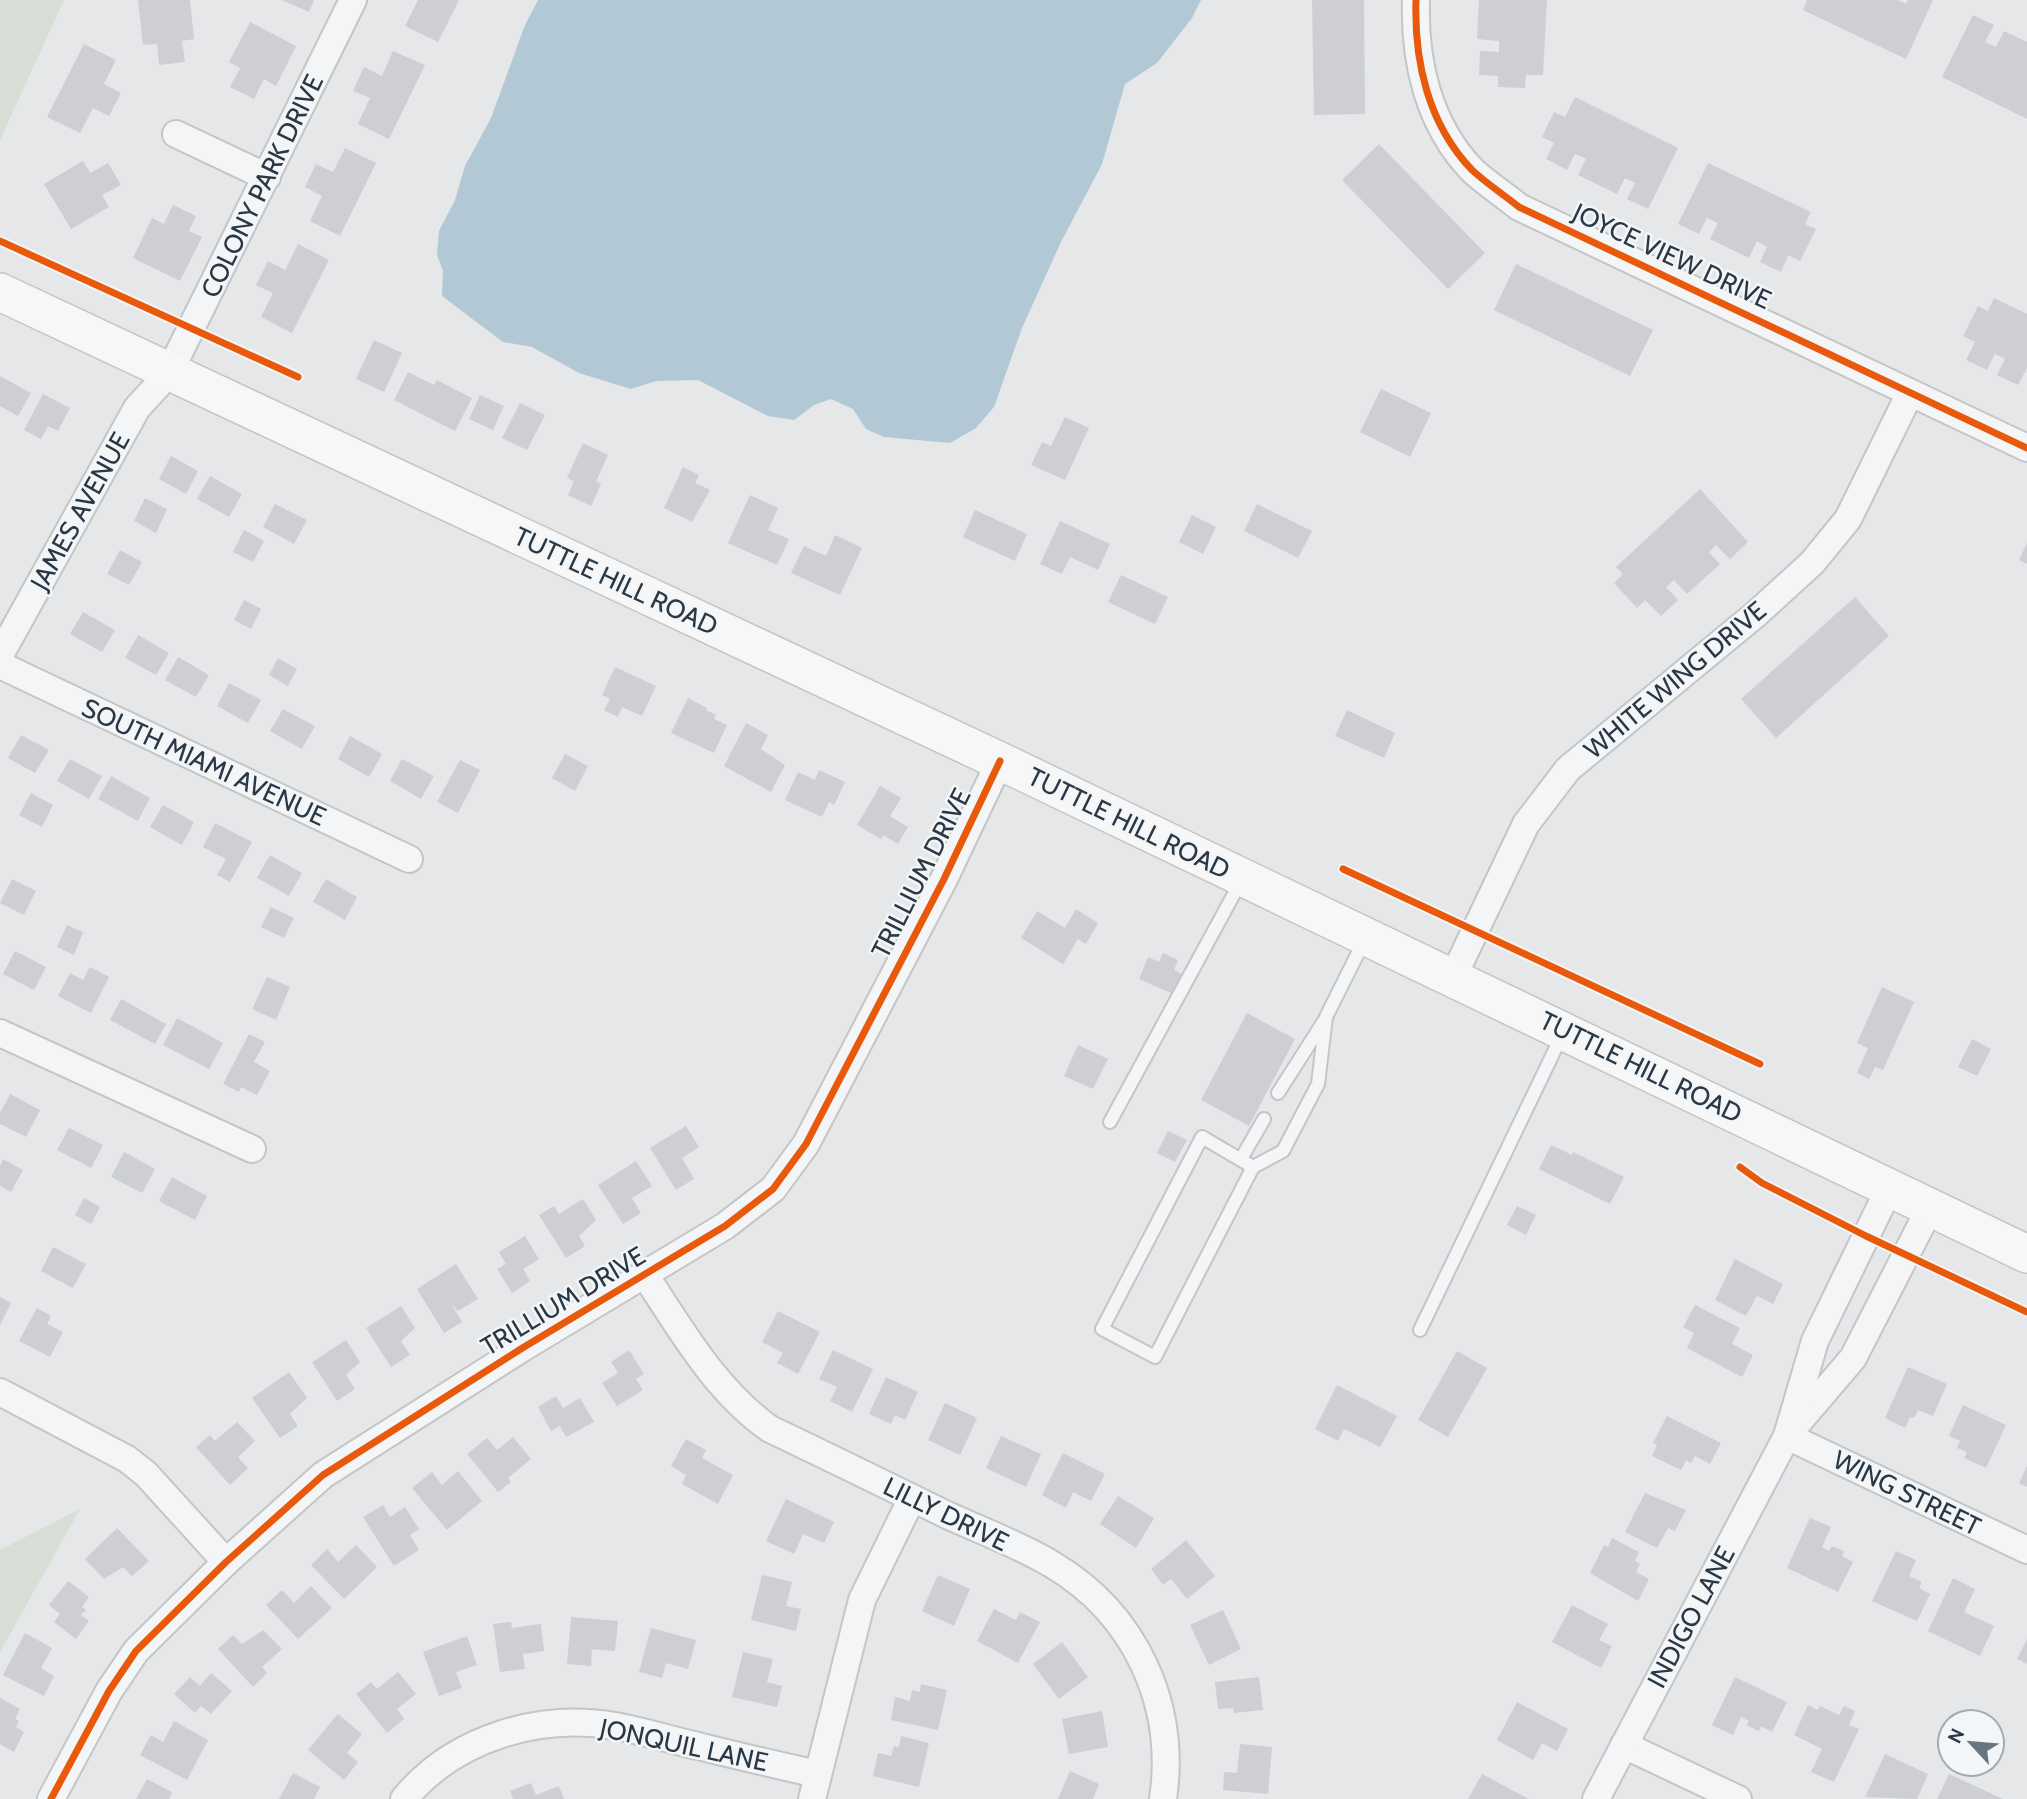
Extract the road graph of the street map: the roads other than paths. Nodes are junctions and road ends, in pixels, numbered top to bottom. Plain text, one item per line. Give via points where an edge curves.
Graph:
1 (353, 0) edge
2 (1416, 0) edge
3 (176, 134) dead end
4 (267, 177) junction
5 (0, 292) edge
6 (169, 373) junction
7 (1910, 393) junction
8 (2027, 448) edge
9 (0, 655) edge
10 (0, 665) edge
11 (1000, 761) junction
12 (409, 859) dead end
13 (1243, 877) junction
14 (1367, 935) junction
15 (1453, 977) junction
16 (1326, 1017) junction
17 (1565, 1030) junction
18 (0, 1032) edge
19 (1279, 1093) dead end
20 (1264, 1119) dead end
21 (1111, 1122) dead end
22 (252, 1149) dead end
23 (1241, 1159) junction
24 (1253, 1167) junction
25 (1889, 1189) junction
26 (1930, 1208) junction
27 (2027, 1254) edge
28 (645, 1275) junction
29 (1420, 1330) dead end
30 (0, 1392) edge
31 (1787, 1436) junction
32 (912, 1498) junction
33 (2027, 1550) edge
34 (226, 1562) junction
35 (1625, 1745) junction
36 (814, 1787) edge
37 (51, 1799) edge
38 (404, 1799) edge
39 (1163, 1799) edge
40 (1596, 1799) edge
41 (1738, 1799) edge

1 - 4 street, COLONY PARK DRIVE
2 - 7 street, JOYCE VIEW DRIVE via 1420,74 1439,123 1482,177 1519,206
3 - 4 street
4 - 6 street, COLONY PARK DRIVE
5 - 6 main road, TUTTLE HILL ROAD
6 - 9 street, JAMES AVENUE via 137,408
6 - 11 main road, TUTTLE HILL ROAD
7 - 8 street, JOYCE VIEW DRIVE
7 - 15 street, WHITE WING DRIVE via 1848,519 1812,563 1568,769 1526,824
10 - 12 street, SOUTH MIAMI AVENUE
11 - 13 main road, TUTTLE HILL ROAD
11 - 28 street, TRILLIUM DRIVE via 944,879 792,1167 749,1210
13 - 14 main road, TUTTLE HILL ROAD
13 - 21 lane
14 - 15 main road, TUTTLE HILL ROAD
14 - 16 lane
15 - 17 main road, TUTTLE HILL ROAD
16 - 19 lane
16 - 24 lane via 1318,1084 1283,1151
17 - 25 main road, TUTTLE HILL ROAD
17 - 29 lane
18 - 22 street
20 - 23 lane
23 - 24 lane
23 - 24 lane via 1202,1137 1102,1329 1155,1357
25 - 26 main road, TUTTLE HILL ROAD
25 - 31 street, INDIGO LANE via 1815,1340
26 - 27 main road, TUTTLE HILL ROAD
26 - 31 street, INDIGO LANE via 1853,1358
28 - 32 street, LILLY DRIVE via 722,1388 751,1416
28 - 34 street, TRILLIUM DRIVE via 323,1475
30 - 34 street via 127,1459
31 - 33 street, WING STREET
31 - 35 street, INDIGO LANE
32 - 36 street via 862,1600
32 - 39 street, LILLY DRIVE via 1052,1564 1104,1603 1133,1643 1156,1694 1167,1747
34 - 37 street, TRILLIUM DRIVE via 153,1633 121,1672
35 - 40 street, INDIGO LANE
35 - 41 street
36 - 38 street, JONQUIL LANE via 615,1726 571,1723 537,1725 477,1744 432,1772

